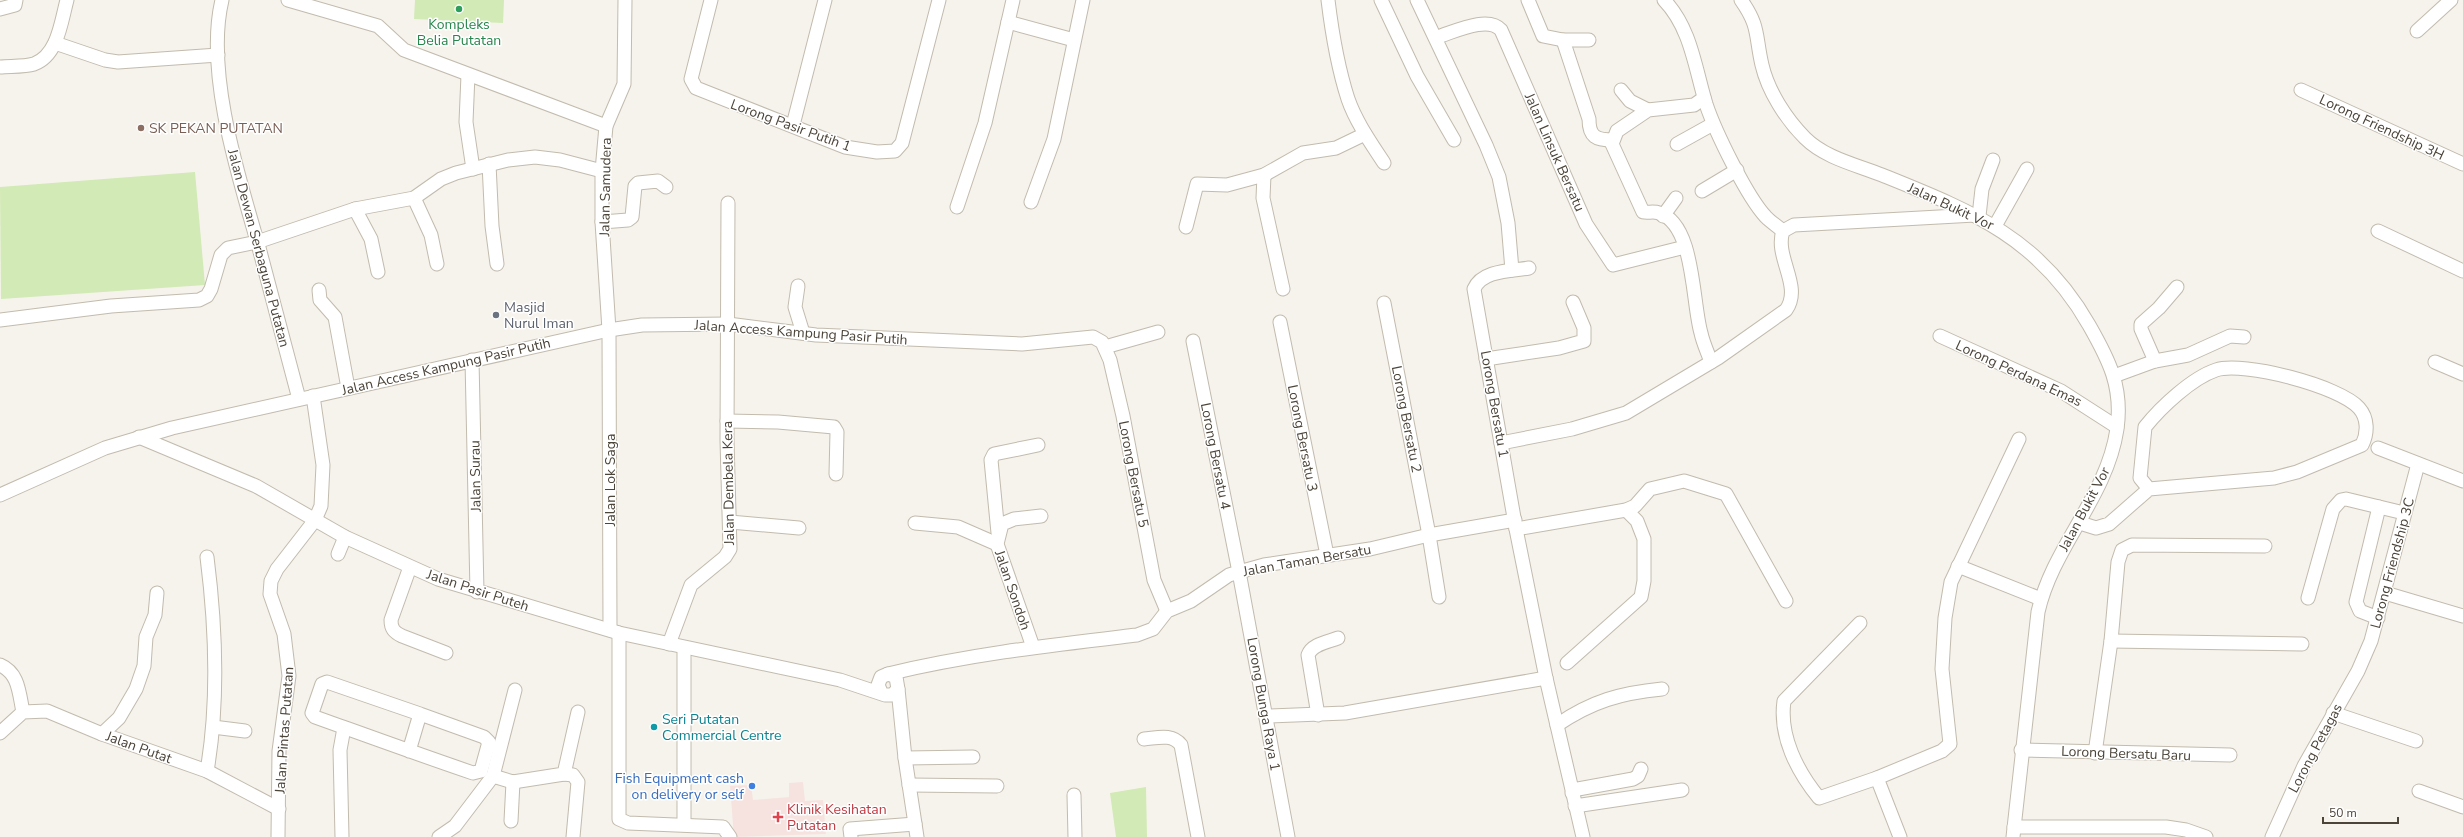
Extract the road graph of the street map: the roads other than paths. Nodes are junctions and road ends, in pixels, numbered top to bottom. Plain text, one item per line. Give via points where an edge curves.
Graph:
1 (16, 0) edge
2 (67, 0) edge
3 (222, 0) edge
4 (288, 0) edge
5 (625, 0) edge
6 (711, 0) edge
7 (825, 0) edge
8 (939, 0) edge
9 (1013, 0) edge
10 (1083, 0) edge
11 (1328, 0) edge
12 (1381, 0) edge
13 (1417, 0) edge
14 (1528, 0) edge
15 (1664, 0) edge
16 (1741, 0) edge
17 (2451, 0) edge
18 (0, 9) edge
19 (1008, 22) junction
20 (2417, 31) dead end
21 (1437, 37) junction
22 (1074, 40) junction
23 (1563, 40) junction
24 (1589, 40) dead end
25 (55, 43) junction
26 (218, 55) junction
27 (0, 67) edge
28 (468, 75) junction
29 (1621, 90) dead end
30 (2301, 90) dead end
31 (1704, 98) junction
32 (1648, 110) junction
33 (1713, 124) junction
34 (793, 125) junction
35 (606, 126) junction
36 (1365, 134) junction
37 (1454, 140) dead end
38 (1613, 140) junction
39 (1677, 144) dead end
40 (1993, 160) dead end
41 (1384, 163) dead end
42 (489, 164) junction
43 (2463, 164) edge
44 (473, 168) junction
45 (2027, 169) dead end
46 (1737, 170) junction
47 (602, 171) junction
48 (1264, 175) junction
49 (666, 187) dead end
50 (1702, 191) dead end
51 (414, 198) junction
52 (1676, 198) dead end
53 (1031, 202) dead end
54 (728, 203) dead end
55 (958, 208) dead end
56 (355, 209) junction
57 (1978, 215) junction
58 (1663, 216) junction
59 (602, 222) junction
60 (1995, 226) junction
61 (1186, 227) dead end
62 (1782, 231) junction
63 (2378, 231) dead end
64 (257, 242) junction
65 (1685, 246) junction
66 (437, 264) dead end
67 (497, 264) dead end
68 (1529, 268) dead end
69 (1512, 270) junction
70 (2463, 271) edge
71 (378, 272) dead end
72 (798, 286) dead end
73 (2176, 287) dead end
74 (1283, 289) dead end
75 (320, 290) dead end
76 (1573, 302) dead end
77 (1384, 303) dead end
78 (0, 320) edge
79 (1280, 322) dead end
80 (728, 324) junction
81 (609, 330) junction
82 (1158, 332) dead end
83 (803, 333) junction
84 (1940, 336) dead end
85 (2244, 337) dead end
86 (1192, 341) dead end
87 (1102, 342) junction
88 (1486, 359) junction
89 (472, 360) junction
90 (2155, 361) junction
91 (1711, 362) junction
92 (2435, 362) dead end
93 (2463, 374) edge
94 (2114, 376) junction
95 (348, 388) junction
96 (313, 396) junction
97 (299, 399) junction
98 (727, 421) junction
99 (2117, 426) junction
100 (139, 437) junction
101 (2019, 439) dead end
102 (1502, 443) junction
103 (1038, 445) dead end
104 (2378, 448) dead end
105 (2418, 464) junction
106 (836, 474) dead end
107 (2463, 481) edge
108 (2149, 489) junction
109 (0, 495) edge
110 (2379, 507) junction
111 (1626, 510) junction
112 (2404, 513) junction
113 (1041, 516) dead end
114 (315, 520) junction
115 (730, 522) junction
116 (915, 523) dead end
117 (2080, 523) junction
118 (1516, 524) junction
119 (799, 528) dead end
120 (1430, 535) junction
121 (344, 537) junction
122 (998, 539) junction
123 (2265, 546) dead end
124 (338, 554) dead end
125 (1327, 555) junction
126 (206, 557) dead end
127 (1958, 566) junction
128 (410, 567) junction
129 (1240, 572) junction
130 (477, 592) junction
131 (157, 593) dead end
132 (2385, 593) junction
133 (1439, 597) dead end
134 (2308, 598) dead end
135 (2041, 599) junction
136 (1786, 601) dead end
137 (1167, 611) junction
138 (2463, 616) edge
139 (2378, 618) junction
140 (1860, 623) dead end
141 (615, 632) junction
142 (1338, 638) dead end
143 (2111, 641) junction
144 (669, 644) junction
145 (2302, 644) dead end
146 (1033, 647) junction
147 (684, 648) junction
148 (446, 653) dead end
149 (2363, 661) joint
150 (1567, 663) dead end
151 (926, 664) junction
152 (0, 665) edge
153 (885, 676) junction
154 (1546, 678) junction
155 (840, 680) junction
156 (898, 687) junction
157 (1662, 689) dead end
158 (515, 690) dead end
159 (883, 694) junction
160 (23, 712) junction
161 (578, 712) dead end
162 (2333, 713) junction
163 (420, 714) junction
164 (1318, 715) junction
165 (1267, 716) junction
166 (1557, 725) junction
167 (213, 727) junction
168 (344, 728) junction
169 (245, 731) dead end
170 (902, 731) junction
171 (0, 733) edge
172 (102, 734) junction
173 (1144, 739) dead end
174 (2416, 741) dead end
175 (409, 750) junction
176 (2021, 750) junction
177 (2095, 753) junction
178 (2230, 755) dead end
179 (973, 756) dead end
180 (905, 758) junction
181 (1641, 769) dead end
182 (207, 771) junction
183 (564, 774) junction
184 (493, 776) junction
185 (1877, 778) junction
186 (513, 782) junction
187 (909, 784) junction
188 (997, 786) dead end
189 (1682, 790) dead end
190 (2419, 791) dead end
191 (1074, 795) dead end
192 (1574, 800) junction
193 (2463, 807) edge
194 (279, 809) junction
195 (511, 821) dead end
196 (684, 824) junction
197 (915, 824) junction
198 (2014, 832) edge
199 (278, 837) edge
200 (342, 837) edge
201 (439, 837) edge
202 (573, 837) edge
203 (730, 837) edge
204 (851, 837) edge
205 (917, 837) edge
206 (1075, 837) edge
207 (1198, 837) edge
208 (1288, 837) edge
209 (1583, 837) edge
210 (1900, 837) edge
211 (2206, 837) edge
212 (2272, 837) edge

1 - 18 street via 15,5
2 - 25 street
3 - 26 street, Jalan Dewan Serbaguna Putatan
4 - 28 street via 378,26 404,50
5 - 35 street, Jalan Samudera via 624,84
6 - 34 street, Lorong Pasir Putih 1 via 691,79 693,84 699,91
7 - 34 street
8 - 34 street, Lorong Pasir Putih 1 via 899,148 895,151 877,152 845,147
9 - 19 street
10 - 22 street
11 - 36 street via 1347,94
12 - 37 street via 1417,76
13 - 21 street
14 - 23 street via 1543,36
15 - 31 street via 1676,12 1685,30
16 - 57 street, Jalan Bukit Vor via 1755,21 1762,66 1774,96 1806,139 1827,154
17 - 20 street
19 - 22 street
19 - 55 street via 985,123
21 - 65 street, Jalan Linsuk Bersatu via 1481,24 1492,24 1502,30 1586,224 1613,265
21 - 69 street via 1499,177 1508,223
22 - 53 street via 1054,139
23 - 24 street
23 - 38 street via 1593,138
25 - 26 street via 118,62
25 - 27 street via 46,57 33,64
26 - 64 street, Jalan Dewan Serbaguna Putatan via 223,100 240,180
28 - 35 street
28 - 44 street via 466,122
29 - 32 street via 1630,101
30 - 43 street, Lorong Friendship 3H
31 - 32 street via 1694,105
31 - 33 street
32 - 38 street via 1617,131
33 - 39 street
33 - 46 street
35 - 47 street, Jalan Samudera
36 - 41 street
36 - 48 street via 1336,148 1303,153
38 - 58 street via 1612,144 1643,212 1658,212
40 - 57 street via 1982,190
42 - 44 street
42 - 47 street via 535,157 560,160
42 - 67 street via 492,192 490,213
44 - 51 street via 440,179
45 - 60 street
46 - 50 street
46 - 62 street via 1754,202 1766,218
47 - 59 street, Jalan Samudera
48 - 61 street via 1228,185 1197,184
48 - 74 street via 1262,198
49 - 59 street via 658,181 638,183 635,186 632,217 628,220
51 - 56 street
51 - 66 street via 431,235
52 - 58 street
54 - 80 street, Jalan Dembela Kera
56 - 64 street
56 - 71 street via 371,238
57 - 60 street, Jalan Bukit Vor
57 - 62 street via 1794,225
58 - 65 street via 1671,220 1681,233
59 - 81 street, Jalan Samudera
60 - 94 street, Jalan Bukit Vor via 2026,248 2056,277 2083,315
62 - 91 street via 1780,239 1792,291 1792,302 1786,310
63 - 70 street
64 - 78 street via 224,250 211,289 207,296 200,300 111,306
64 - 97 street, Jalan Dewan Serbaguna Putatan
65 - 91 street via 1701,333
68 - 69 street
69 - 88 street, Lorong Bersatu 1 via 1488,276 1478,281 1474,289
72 - 83 street via 795,307
73 - 90 street via 2159,308 2141,324
75 - 95 street via 320,300 331,311 337,325
76 - 88 street via 1584,328 1584,341 1559,348
77 - 120 street, Lorong Bersatu 2
79 - 125 street, Lorong Bersatu 3
80 - 81 street, Jalan Access Kampung Pasir Putih via 642,325
80 - 83 street, Jalan Access Kampung Pasir Putih
80 - 98 street, Jalan Dembela Kera
81 - 89 street, Jalan Access Kampung Pasir Putih
81 - 141 street, Jalan Lok Saga
82 - 87 street, Jalan Access Kampung Pasir Putih
83 - 87 street, Jalan Access Kampung Pasir Putih via 1022,344
84 - 99 street, Lorong Perdana Emas via 2061,391
85 - 90 street via 2230,336 2188,355
86 - 129 street, Lorong Bersatu 4
87 - 137 street, Lorong Bersatu 5 via 1123,416 1154,580
88 - 102 street, Lorong Bersatu 1
89 - 95 street, Jalan Access Kampung Pasir Putih
89 - 130 street, Jalan Surau
90 - 94 street
91 - 102 street via 1626,413 1572,429
92 - 93 street
94 - 99 street, Jalan Bukit Vor via 2118,403
95 - 96 street, Jalan Access Kampung Pasir Putih
96 - 97 street, Jalan Access Kampung Pasir Putih
96 - 114 street, Jalan Pintas Putatan via 323,465 321,506
97 - 100 street, Jalan Access Kampung Pasir Putih
98 - 106 street via 834,427 838,432
98 - 115 street, Jalan Dembela Kera
99 - 117 street, Jalan Bukit Vor via 2106,473
100 - 109 street, Jalan Access Kampung Pasir Putih via 105,448
100 - 114 street, Jalan Pasir Puteh via 256,486
101 - 127 street
102 - 118 street, Lorong Bersatu 1
103 - 122 street, Jalan Sondoh via 994,454 991,460
104 - 105 street
105 - 107 street
105 - 112 street, Lorong Friendship 3C
108 - 108 street via 2274,478 2297,472 2362,445 2366,436 2364,415 2344,397 2295,379 2243,368 2215,370 2183,390 2145,427 2140,478
108 - 117 street via 2109,524 2096,528
110 - 112 street
110 - 134 street via 2346,499 2337,503 2333,509
110 - 139 street via 2356,602 2360,611
111 - 118 street, Jalan Taman Bersatu
111 - 136 street via 1635,506 1650,489 1684,481 1726,494
111 - 150 street via 1637,521 1644,539 1644,581 1641,598
112 - 132 street, Lorong Friendship 3C
113 - 122 street, Jalan Sondoh via 1014,519 1002,524
114 - 121 street, Jalan Pasir Puteh
114 - 194 street, Jalan Pintas Putatan via 277,569 271,581 270,594 284,634 289,676 279,751
115 - 119 street
115 - 144 street, Jalan Dembela Kera via 729,553 691,585
116 - 122 street via 958,527 984,537
117 - 135 street, Jalan Bukit Vor via 2057,560
118 - 120 street, Jalan Taman Bersatu
118 - 154 street, Lorong Bersatu 1
120 - 125 street, Jalan Taman Bersatu via 1370,549
120 - 133 street, Lorong Bersatu 2
121 - 124 street
121 - 128 street, Jalan Pasir Puteh
122 - 146 street, Jalan Sondoh
123 - 143 street via 2127,546 2119,555
125 - 129 street, Jalan Taman Bersatu
126 - 167 street via 214,613
127 - 135 street
127 - 185 street via 1947,603 1942,681 1950,744 1942,751
128 - 130 street, Jalan Pasir Puteh
128 - 148 street via 391,620 391,627 395,633
129 - 137 street, Jalan Taman Bersatu via 1229,575 1191,601
129 - 165 street, Lorong Bunga Raya 1
130 - 141 street, Jalan Pasir Puteh
131 - 172 street via 155,615 146,637 144,666 136,689 119,718
132 - 138 street
132 - 139 street, Lorong Friendship 3C
135 - 176 street, Jalan Bukit Vor
137 - 146 street, Jalan Taman Bersatu via 1153,629 1137,635
139 - 149 street, Lorong Friendship 3C
140 - 185 street via 1784,701 1784,734 1808,784 1819,798
141 - 144 street, Jalan Pasir Puteh
141 - 196 street, Jalan Lok Saga via 619,819 628,823
142 - 164 street via 1315,647 1308,655
143 - 145 street
143 - 177 street
144 - 147 street, Jalan Pasir Puteh
146 - 151 street, Jalan Taman Bersatu
147 - 155 street, Jalan Pasir Puteh
147 - 196 street
149 - 162 street, Lorong Petagas
151 - 153 street, Jalan Taman Bersatu
151 - 156 street, Jalan Taman Bersatu
152 - 160 street via 10,669 15,677
153 - 155 street, Jalan Pasir Puteh
153 - 156 street via 896,677
153 - 159 street via 878,685
154 - 164 street via 1389,706
154 - 166 street, Lorong Bersatu 1
155 - 159 street, Jalan Pasir Puteh
156 - 159 street via 892,695
156 - 170 street
157 - 166 street via 1628,693 1585,707
158 - 184 street
159 - 170 street via 896,714
160 - 171 street
160 - 172 street, Jalan Putat via 47,711
161 - 183 street
162 - 174 street
162 - 212 street, Lorong Petagas via 2304,766
163 - 168 street via 324,682 313,715
163 - 175 street
163 - 175 street via 487,739 488,745 481,771 473,773
164 - 165 street
165 - 208 street, Lorong Bunga Raya 1
166 - 192 street, Lorong Bersatu 1
167 - 169 street
167 - 182 street
168 - 175 street
168 - 200 street via 340,750
170 - 180 street
172 - 182 street, Jalan Putat
173 - 207 street via 1168,736 1178,740 1181,745
176 - 177 street, Lorong Bersatu Baru
176 - 198 street, Jalan Bukit Vor
177 - 178 street, Lorong Bersatu Baru
179 - 180 street
180 - 187 street
181 - 192 street via 1638,776 1633,779 1578,789
182 - 194 street, Jalan Putat
183 - 186 street
183 - 202 street via 573,775 578,782
184 - 186 street
184 - 201 street via 456,826
185 - 210 street
186 - 195 street
187 - 188 street
187 - 197 street
189 - 192 street
190 - 193 street
191 - 206 street
192 - 209 street, Lorong Bersatu 1
194 - 199 street, Jalan Pintas Putatan
196 - 203 street via 723,827
197 - 204 street via 850,829
197 - 205 street
198 - 211 street via 2166,828 2186,830

